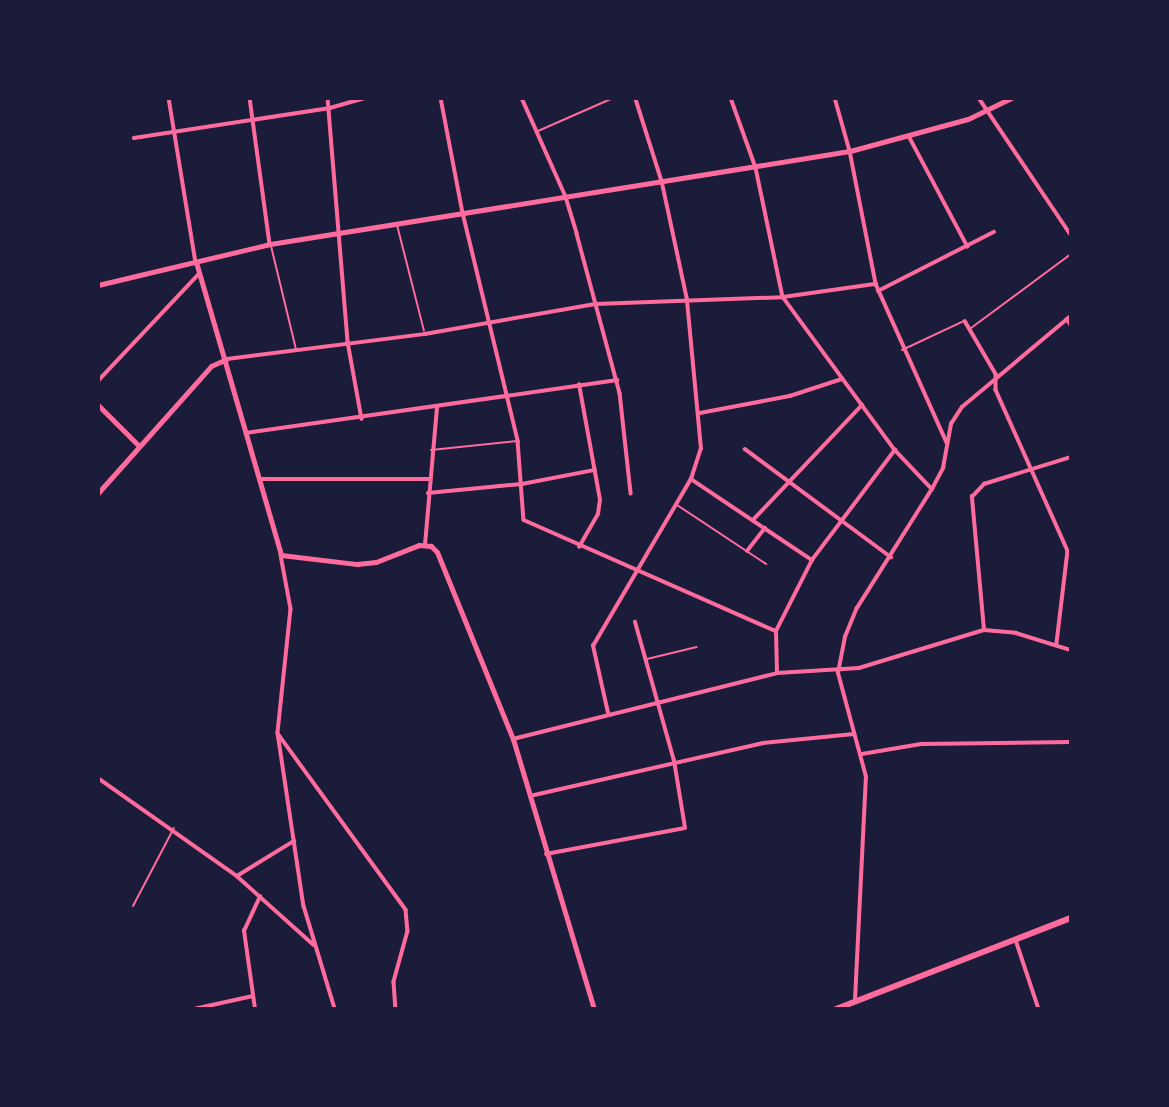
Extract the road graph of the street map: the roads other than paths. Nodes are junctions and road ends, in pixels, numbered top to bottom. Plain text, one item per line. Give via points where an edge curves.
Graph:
1 (169, 98) edge
2 (250, 98) edge
3 (328, 98) edge
4 (364, 98) edge
5 (441, 98) edge
6 (522, 98) edge
7 (613, 98) edge
8 (635, 98) edge
9 (731, 98) edge
10 (835, 98) edge
11 (979, 98) edge
12 (1011, 98) edge
13 (330, 108) junction
14 (988, 111) junction
15 (254, 118) junction
16 (173, 130) junction
17 (537, 132) junction
18 (134, 138) dead end
19 (910, 138) junction
20 (850, 151) junction
21 (756, 169) junction
22 (662, 183) junction
23 (566, 197) junction
24 (463, 213) junction
25 (397, 224) junction
26 (338, 232) junction
27 (994, 232) dead end
28 (1071, 234) edge
29 (270, 244) junction
30 (968, 247) junction
31 (1071, 254) edge
32 (196, 262) junction
33 (200, 274) junction
34 (876, 284) junction
35 (98, 285) edge
36 (878, 291) junction
37 (783, 297) junction
38 (687, 300) junction
39 (596, 304) junction
40 (1069, 318) edge
41 (965, 321) joint
42 (491, 322) junction
43 (1071, 326) edge
44 (970, 329) junction
45 (425, 334) junction
46 (348, 342) junction
47 (296, 350) junction
48 (902, 350) junction
49 (227, 359) junction
50 (996, 374) junction
51 (842, 379) junction
52 (617, 380) junction
53 (98, 381) edge
54 (579, 385) junction
55 (508, 396) junction
56 (98, 405) edge
57 (862, 405) junction
58 (436, 408) junction
59 (700, 413) junction
60 (362, 419) junction
61 (246, 433) junction
62 (518, 441) junction
63 (138, 445) junction
64 (948, 445) junction
65 (745, 449) dead end
66 (431, 450) junction
67 (895, 450) junction
68 (1071, 457) edge
69 (1029, 469) junction
70 (595, 470) junction
71 (257, 479) junction
72 (429, 479) junction
73 (691, 479) junction
74 (786, 481) junction
75 (522, 484) junction
76 (932, 489) junction
77 (98, 493) edge
78 (631, 493) dead end
79 (428, 494) junction
80 (677, 505) junction
81 (754, 519) junction
82 (840, 522) junction
83 (765, 528) junction
84 (425, 545) junction
85 (579, 547) junction
86 (1069, 550) edge
87 (747, 551) junction
88 (281, 555) junction
89 (891, 557) junction
90 (812, 560) junction
91 (766, 564) dead end
92 (634, 571) junction
93 (635, 622) dead end
94 (984, 630) junction
95 (776, 631) junction
96 (1057, 643) junction
97 (697, 647) dead end
98 (1071, 650) edge
99 (646, 660) junction
100 (777, 673) junction
101 (838, 673) junction
102 (658, 700) junction
103 (608, 713) junction
104 (278, 733) junction
105 (854, 734) junction
106 (513, 739) junction
107 (1071, 742) edge
108 (862, 754) junction
109 (674, 761) junction
110 (98, 778) edge
111 (530, 796) junction
112 (174, 828) junction
113 (294, 841) junction
114 (546, 854) junction
115 (237, 876) junction
116 (260, 897) junction
117 (133, 906) dead end
118 (1071, 918) edge
119 (1016, 940) junction
120 (315, 947) junction
121 (253, 996) junction
122 (855, 1001) junction
123 (194, 1009) edge
124 (255, 1009) edge
125 (335, 1009) edge
126 (396, 1009) edge
127 (594, 1009) edge
128 (836, 1009) edge
129 (1039, 1009) edge

1 - 16 street
2 - 15 street
3 - 13 street
4 - 13 street
5 - 24 street
6 - 17 street
7 - 17 lane
8 - 22 street
9 - 21 street
10 - 20 street
11 - 14 street
12 - 14 street
13 - 15 street
13 - 26 street
14 - 19 street
14 - 28 street
15 - 16 street
15 - 29 street
16 - 18 street
16 - 32 street
17 - 23 street
19 - 20 street
19 - 30 street
20 - 21 street
20 - 34 street
21 - 22 street
21 - 37 street
22 - 23 street
22 - 38 street
23 - 24 street
23 - 39 street
24 - 25 street
24 - 42 street
25 - 26 street
25 - 45 lane
26 - 29 street
26 - 46 street
27 - 30 street
29 - 32 street
29 - 47 lane
30 - 36 street
31 - 44 lane
32 - 33 street
32 - 35 street
33 - 49 street
33 - 53 street
34 - 36 street
34 - 37 street
36 - 48 street
37 - 38 street
37 - 51 street
38 - 39 street
38 - 59 street
39 - 42 street
39 - 52 street
40 - 43 street
40 - 50 street
41 - 44 street
41 - 48 lane
42 - 45 street
42 - 55 street
44 - 50 street
45 - 46 street
46 - 47 street
46 - 60 street
47 - 49 street
48 - 64 street
49 - 61 street
49 - 63 street via 211,366
50 - 64 street via 962,407 951,424
50 - 69 street via 996,390
51 - 57 street
51 - 59 street via 790,396
52 - 54 street
52 - 78 street
54 - 55 street
54 - 70 street
55 - 58 street
55 - 62 street
56 - 63 street
57 - 67 street
57 - 74 street
58 - 60 street
58 - 66 street
59 - 73 street via 701,449
60 - 61 street
61 - 71 street
62 - 66 lane
62 - 75 street
63 - 77 street
64 - 76 street
65 - 74 street
66 - 72 street
67 - 76 street
67 - 82 street
68 - 69 street
69 - 86 street
69 - 94 street via 984,484 972,497
70 - 75 street
70 - 85 street via 598,514
71 - 72 street
71 - 88 street
72 - 79 street
73 - 80 street
73 - 81 street
74 - 81 street
74 - 82 street
75 - 79 street
75 - 85 street via 521,510 527,523
76 - 89 street
79 - 84 street
80 - 87 lane
80 - 92 street
81 - 83 street
82 - 89 street
82 - 90 street
83 - 87 street
83 - 90 street
84 - 88 street via 357,564
84 - 106 street via 435,549 448,576
85 - 92 street
86 - 96 street
87 - 91 lane
88 - 104 street via 291,609
89 - 101 street via 857,608
90 - 95 street
92 - 95 street
92 - 103 street via 592,651
93 - 99 street
94 - 96 street
94 - 101 street
95 - 100 street
96 - 98 street
97 - 99 lane
99 - 102 street
100 - 101 street
100 - 102 street
101 - 105 street
102 - 103 street
102 - 109 street
103 - 106 street
104 - 113 street
104 - 126 street via 406,911 408,931 394,982
105 - 108 street
105 - 109 street via 763,743
106 - 111 street
107 - 108 street via 922,744
108 - 122 street via 865,801
109 - 111 street
109 - 114 street via 683,830
110 - 112 street
111 - 114 street
112 - 115 street
112 - 117 lane
113 - 115 street
113 - 120 street
114 - 127 street
115 - 116 street
116 - 120 street
116 - 121 street via 244,931
118 - 119 main road
119 - 122 main road
119 - 129 street
120 - 125 street
121 - 123 street
121 - 124 street
122 - 128 main road

